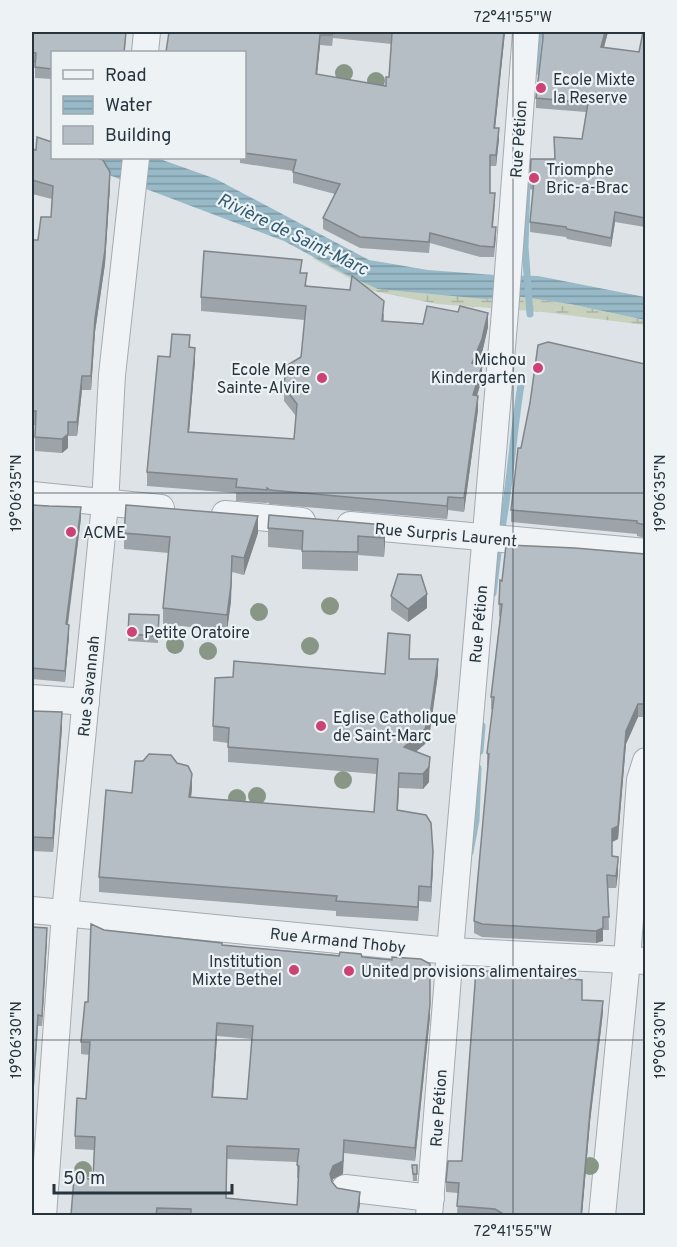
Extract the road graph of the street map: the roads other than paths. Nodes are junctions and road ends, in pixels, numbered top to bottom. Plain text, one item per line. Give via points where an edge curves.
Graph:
1 (147, 32) edge
2 (526, 32) edge
3 (145, 51) edge
4 (136, 159) edge
5 (32, 495) edge
6 (105, 504) junction
7 (495, 538) junction
8 (645, 552) edge
9 (32, 698) edge
10 (86, 702) junction
11 (645, 761) edge
12 (32, 910) edge
13 (65, 913) junction
14 (450, 951) junction
15 (636, 961) edge
16 (345, 1188) edge
17 (430, 1207) edge
18 (43, 1215) edge
19 (602, 1215) edge

1 - 3 street
2 - 7 street, Rue Pétion via 505,312
4 - 6 street, Rue Savannah via 112,375
5 - 6 street, Rue Surpris Laurent
6 - 7 street, Rue Surpris Laurent
6 - 10 street, Rue Savannah
7 - 8 street, Rue Surpris Laurent
7 - 14 street, Rue Pétion
9 - 10 street
10 - 13 street, Rue Savannah
11 - 15 street via 640,780
12 - 13 street, Rue Armand Thoby
13 - 14 street, Rue Armand Thoby
13 - 18 street, Rue Savannah
14 - 15 street, Rue Armand Thoby
14 - 17 street, Rue Pétion
15 - 19 street
16 - 17 street

